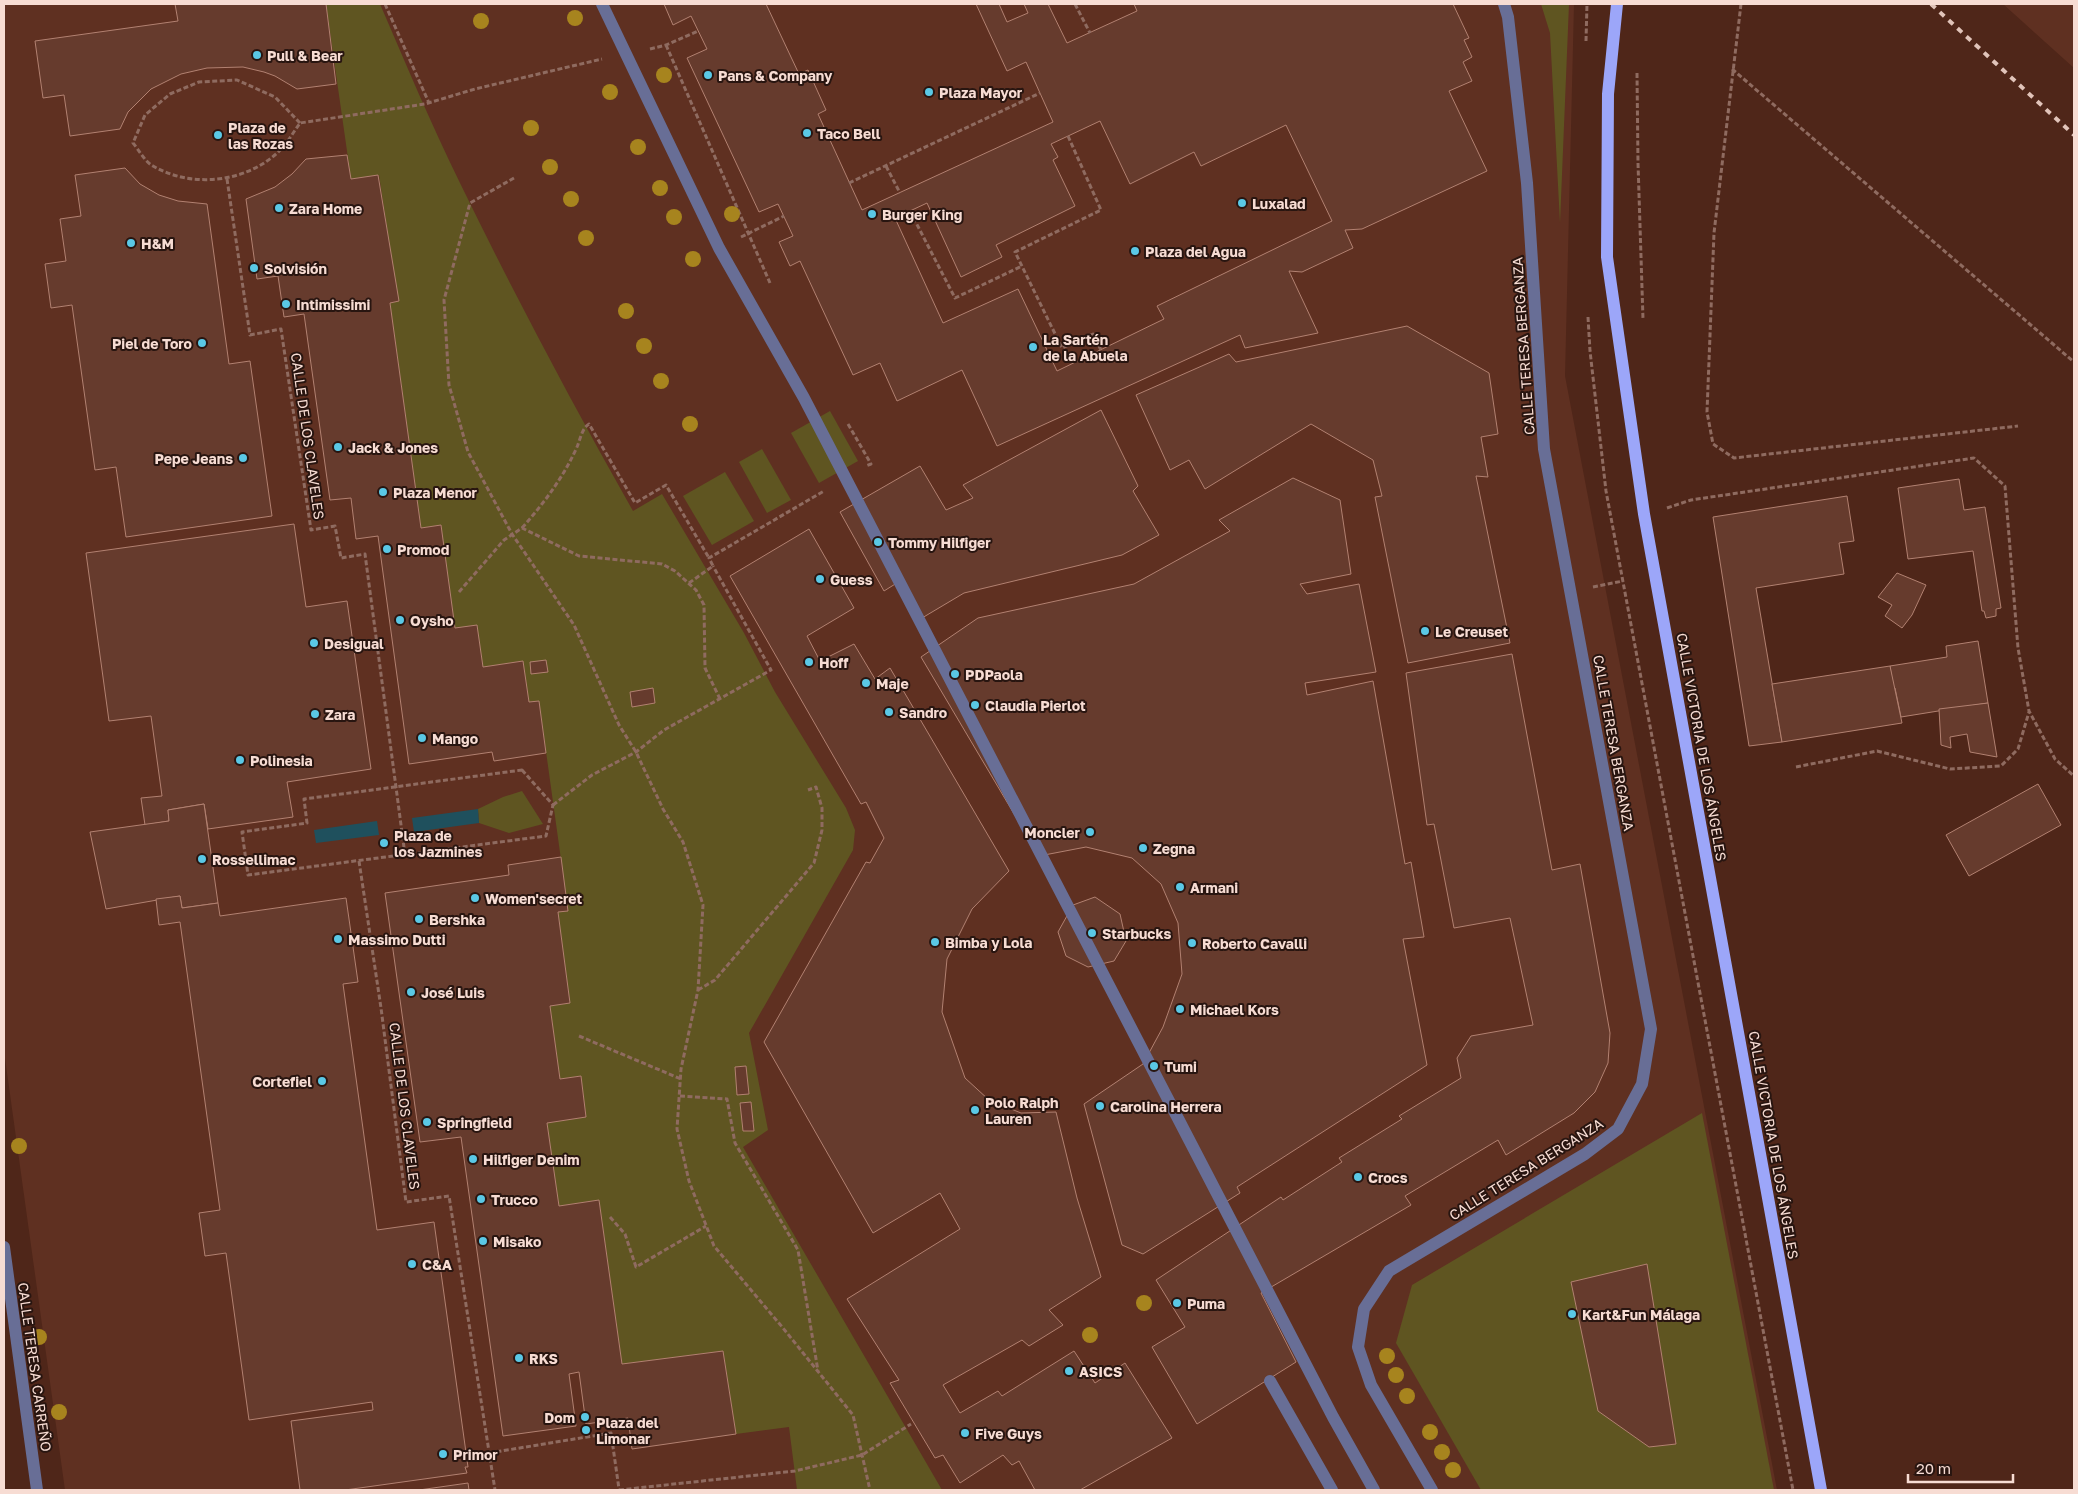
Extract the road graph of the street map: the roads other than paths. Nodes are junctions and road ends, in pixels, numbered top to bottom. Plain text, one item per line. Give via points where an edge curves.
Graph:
1 (602, 4) edge
2 (1504, 4) edge
3 (1617, 4) edge
4 (4, 1247) edge
5 (1270, 1381) dead end
6 (37, 1490) edge
7 (1332, 1490) edge
8 (1374, 1490) edge
9 (1432, 1490) edge
10 (1821, 1490) edge

1 - 8 street via 719,248 804,398 1328,1408
2 - 9 street, CALLE TERESA BERGANZA via 1527,183 1544,448 1651,1029 1642,1084 1618,1129 1585,1154 1389,1271 1364,1309 1358,1347 1371,1385
3 - 10 main road, CALLE VICTORIA DE LOS ÁNGELES via 1608,94 1607,257 1644,514
4 - 6 street, CALLE TERESA CARREÑO
5 - 7 street

